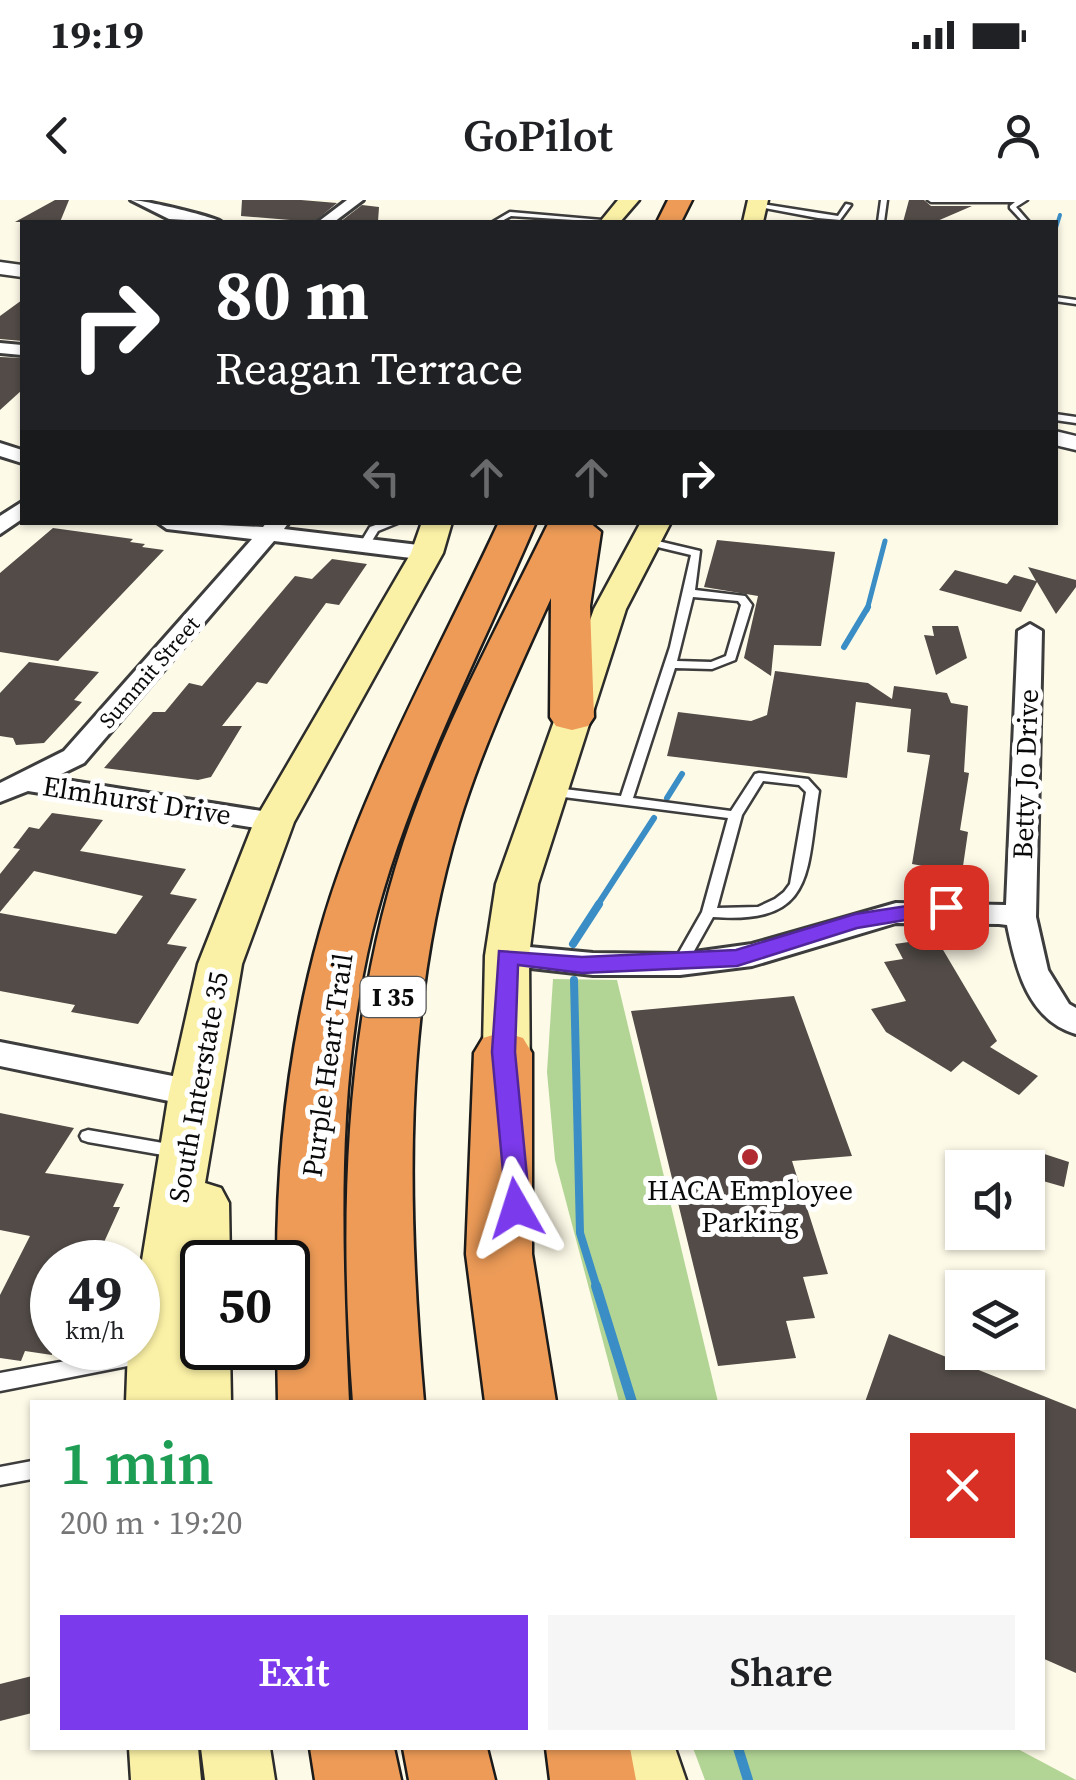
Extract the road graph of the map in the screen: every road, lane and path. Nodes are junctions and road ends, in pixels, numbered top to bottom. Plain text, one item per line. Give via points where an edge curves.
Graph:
1 (138, 200) edge
2 (356, 200) edge
3 (629, 200) edge
4 (932, 200) edge
5 (1022, 201) edge
6 (848, 205) dead end
7 (756, 209) edge
8 (201, 220) edge
9 (329, 220) edge
10 (500, 220) edge
11 (579, 220) edge
12 (612, 220) edge
13 (1024, 220) edge
14 (20, 510) edge
15 (212, 525) edge
16 (386, 525) edge
17 (517, 525) edge
18 (567, 525) edge
19 (582, 525) edge
20 (0, 527) edge
21 (273, 529) edge
22 (650, 532) edge
23 (432, 538) edge
24 (363, 547) junction
25 (690, 593) junction
26 (1030, 632) dead end
27 (670, 664) junction
28 (572, 718) junction
29 (14, 780) edge
30 (548, 790) junction
31 (0, 794) edge
32 (626, 800) junction
33 (735, 815) junction
34 (274, 822) junction
35 (709, 912) junction
36 (1021, 917) junction
37 (507, 956) junction
38 (680, 963) junction
39 (1076, 1022) edge
40 (504, 1052) junction
41 (0, 1054) edge
42 (197, 1073) junction
43 (88, 1136) dead end
44 (184, 1153) junction
45 (160, 1256) edge
46 (63, 1370) edge
47 (157, 1370) edge
48 (0, 1382) edge
49 (156, 1400) edge
50 (202, 1400) edge
51 (313, 1400) edge
52 (388, 1400) edge
53 (520, 1400) edge
54 (547, 1400) edge
55 (30, 1470) edge
56 (0, 1476) edge
57 (164, 1750) edge
58 (236, 1750) edge
59 (352, 1750) edge
60 (445, 1750) edge
61 (588, 1750) edge
62 (641, 1750) edge
63 (166, 1780) edge
64 (240, 1780) edge
65 (358, 1780) edge
66 (452, 1780) edge
67 (593, 1780) edge
68 (651, 1780) edge

1 - 8 street
2 - 9 street
3 - 12 main road
4 - 5 lane
5 - 13 lane via 1012,206
6 - 7 lane via 840,218 809,218 786,207
10 - 11 lane via 510,214
14 - 20 street
15 - 21 street
16 - 24 lane via 374,529
17 - 51 highway, Purple Heart Trail / I 35 via 386,816 346,932 320,1079 309,1202
18 - 52 highway, Purple Heart Trail / I 35 via 460,759 402,941 380,1101 377,1220
19 - 28 highway via 570,606
21 - 24 street
21 - 29 street, Summit Street via 74,758
22 - 25 lane via 696,552
22 - 28 main road via 610,609
23 - 24 street
23 - 34 main road, South Interstate 35
25 - 27 lane
25 - 27 lane via 747,604 731,658 712,666
26 - 36 street, Betty Jo Drive
27 - 32 lane
28 - 30 main road
29 - 31 street, Summit Street
29 - 34 street, Elmhurst Drive
30 - 32 lane
30 - 37 main road via 517,884
32 - 33 lane
33 - 35 lane
33 - 35 lane via 759,778 803,782 813,791 790,896 749,914
34 - 42 main road, South Interstate 35 via 220,964
35 - 38 lane
36 - 38 street via 946,907 897,912 737,958
36 - 39 street, Betty Jo Drive via 1032,970 1056,1012
37 - 38 street via 582,965
37 - 40 main road
40 - 53 highway via 500,1254
40 - 54 main road via 526,1286
41 - 42 street
42 - 44 main road, South Interstate 35
42 - 50 main road via 213,1096 200,1240
43 - 44 lane
44 - 45 main road, South Interstate 35
46 - 48 lane
47 - 49 main road, South Interstate 35
55 - 56 lane
57 - 63 main road
58 - 64 main road
59 - 65 highway
60 - 66 highway
61 - 67 highway
62 - 68 main road

